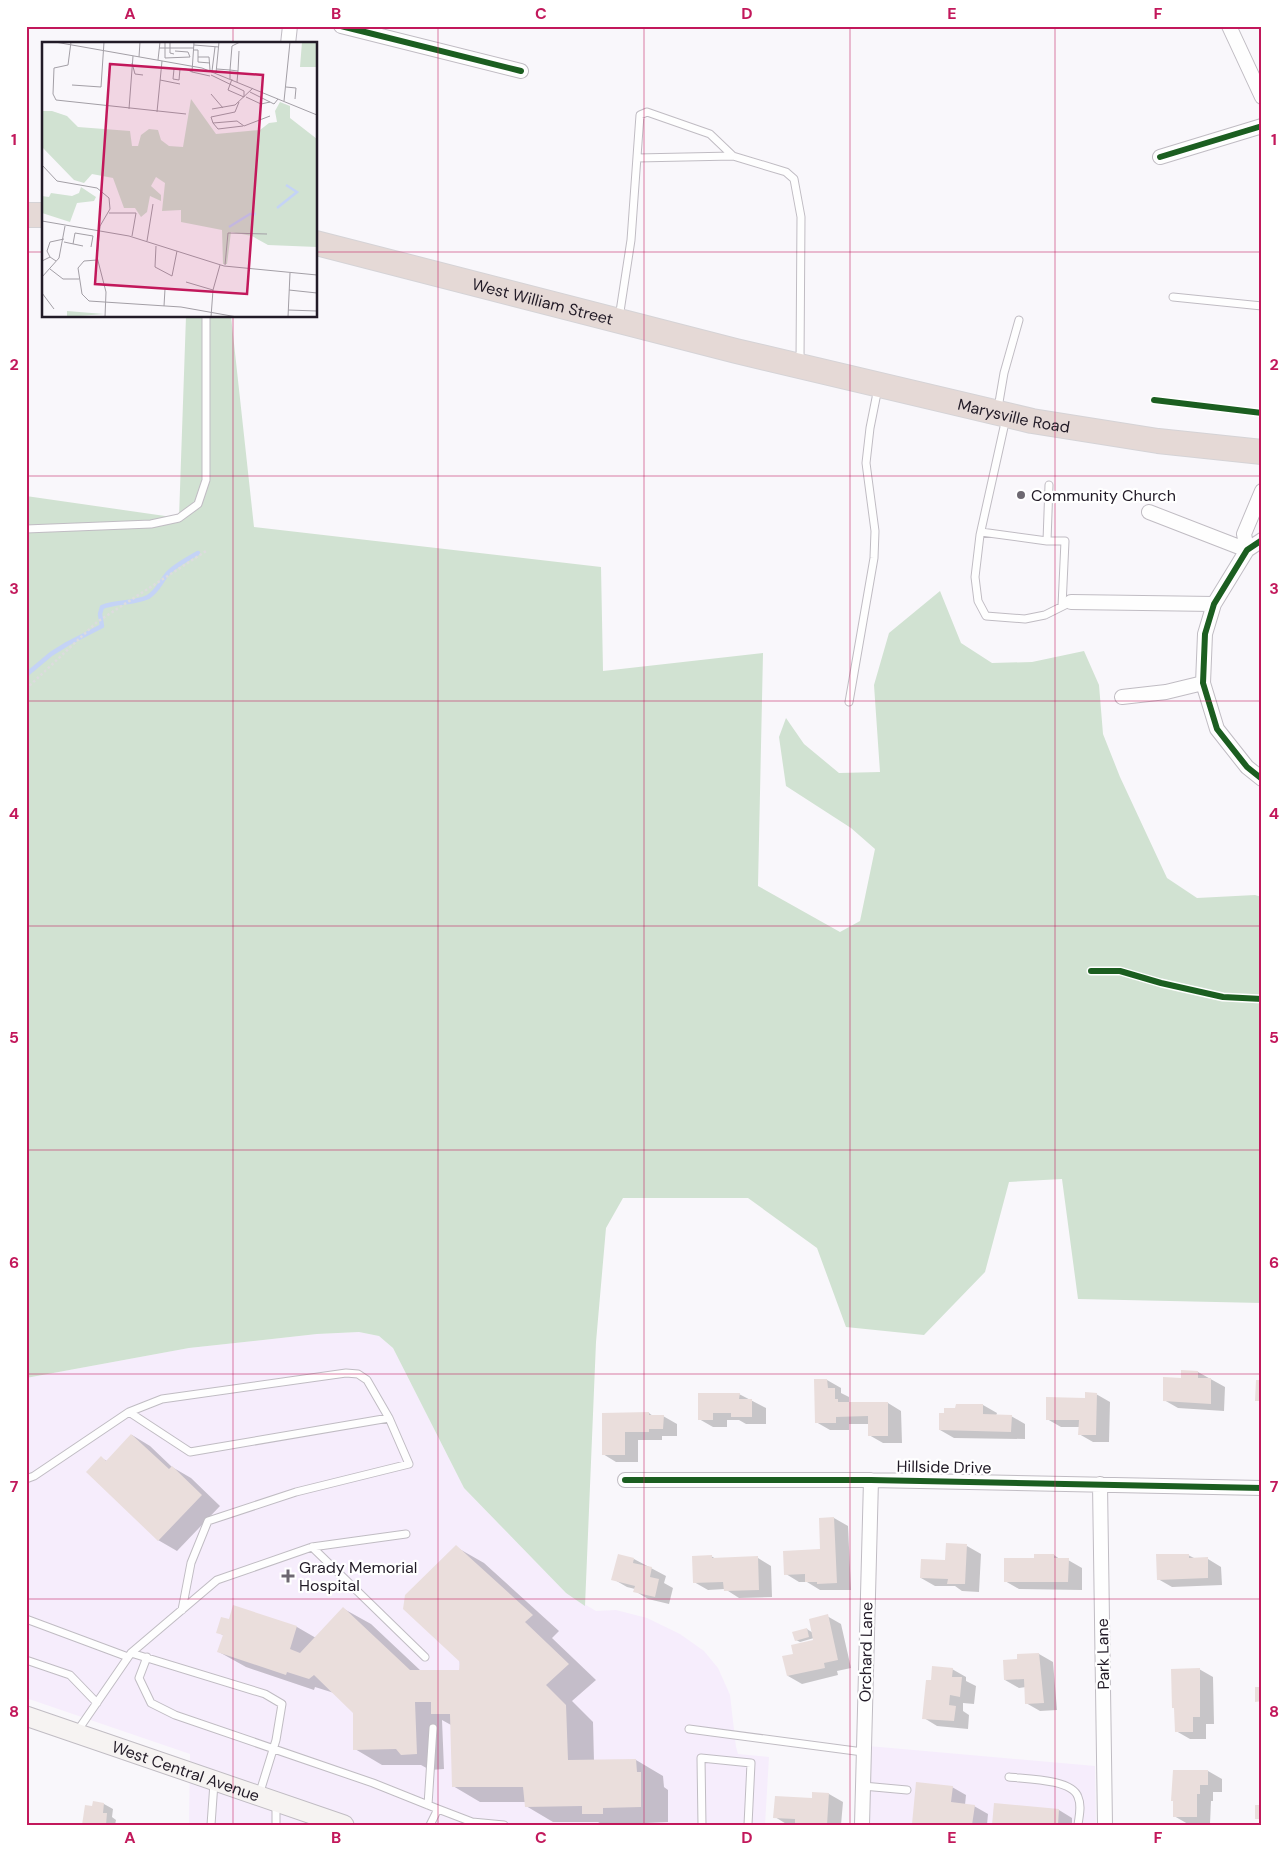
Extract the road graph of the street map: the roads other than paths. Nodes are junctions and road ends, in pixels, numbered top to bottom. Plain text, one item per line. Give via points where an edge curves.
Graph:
1 (290, 26) edge
2 (341, 26) edge
3 (1229, 26) edge
4 (288, 42) edge
5 (521, 71) dead end
6 (1262, 97) edge
7 (1262, 126) edge
8 (733, 156) junction
9 (1160, 157) dead end
10 (637, 158) junction
11 (26, 214) edge
12 (42, 215) edge
13 (318, 244) edge
14 (1173, 296) dead end
15 (1262, 306) edge
16 (206, 318) edge
17 (1019, 320) dead end
18 (619, 321) junction
19 (769, 359) joint
20 (800, 366) junction
21 (878, 386) junction
22 (1002, 415) junction
23 (1262, 452) edge
24 (1049, 486) dead end
25 (1262, 491) edge
26 (1149, 512) dead end
27 (26, 529) edge
28 (981, 532) junction
29 (1262, 540) edge
30 (1047, 541) junction
31 (1247, 550) junction
32 (1067, 604) junction
33 (1214, 604) junction
34 (1203, 683) junction
35 (1122, 697) dead end
36 (849, 702) dead end
37 (1262, 779) edge
38 (130, 1412) junction
39 (389, 1418) junction
40 (26, 1479) edge
41 (625, 1480) dead end
42 (871, 1480) junction
43 (1100, 1484) junction
44 (1262, 1488) edge
45 (406, 1534) dead end
46 (312, 1548) junction
47 (182, 1610) junction
48 (26, 1619) edge
49 (130, 1655) junction
50 (147, 1657) junction
51 (425, 1658) dead end
52 (26, 1660) edge
53 (97, 1703) junction
54 (26, 1716) edge
55 (432, 1728) dead end
56 (689, 1729) dead end
57 (76, 1733) junction
58 (274, 1748) junction
59 (863, 1752) junction
60 (1009, 1777) dead end
61 (214, 1779) junction
62 (863, 1786) junction
63 (907, 1790) dead end
64 (268, 1798) junction
65 (428, 1805) junction
66 (438, 1809) junction
67 (211, 1825) edge
68 (276, 1825) edge
69 (344, 1825) edge
70 (430, 1825) edge
71 (504, 1825) edge
72 (702, 1825) edge
73 (748, 1825) edge
74 (862, 1825) edge
75 (1078, 1825) edge
76 (1105, 1825) edge

1 - 4 street
2 - 5 street
3 - 6 street
7 - 9 street
8 - 10 lane
8 - 10 lane via 710,134 647,112 640,115
8 - 20 lane via 786,172 794,179 801,217
10 - 18 lane via 631,240
11 - 12 highway
13 - 18 highway, West William Street
14 - 15 lane
16 - 27 lane via 206,480 198,504 179,518 151,524
17 - 22 lane via 1004,374
18 - 19 highway, West William Street
19 - 20 highway, Marysville Road
20 - 21 highway, Marysville Road
21 - 22 highway, Marysville Road
21 - 36 lane via 866,463 875,531 874,558
22 - 23 highway, Marysville Road via 1158,441
22 - 28 lane
24 - 30 lane
25 - 31 street via 1244,534
26 - 31 street
28 - 30 lane
28 - 32 lane via 975,577 978,601 986,616 1024,619 1044,615
29 - 31 street
30 - 32 lane via 1065,540
31 - 33 street
32 - 33 street
33 - 34 street via 1205,634
34 - 35 street via 1166,692
34 - 37 street via 1217,729 1247,767
38 - 39 lane via 190,1452
38 - 39 lane via 162,1398 352,1373 367,1380
38 - 40 lane
39 - 47 lane via 409,1464 296,1492 208,1521 190,1563
41 - 42 street, Hillside Drive
42 - 43 street, Hillside Drive
42 - 59 street, Orchard Lane
43 - 44 street, Hillside Drive
43 - 76 street, Park Lane
45 - 46 lane
46 - 47 lane via 217,1580
46 - 51 lane
47 - 49 lane
48 - 49 lane
49 - 50 lane
49 - 53 lane
50 - 58 lane via 139,1678 151,1703 175,1715
50 - 58 lane via 265,1694 282,1704
52 - 53 lane via 70,1675
53 - 57 lane
54 - 57 main road, West Central Avenue
55 - 65 lane
56 - 59 lane
57 - 61 main road, West Central Avenue
58 - 64 lane
58 - 65 lane
59 - 62 street, Orchard Lane
60 - 75 lane via 1073,1788 1080,1806
61 - 64 main road, West Central Avenue
61 - 67 lane
62 - 63 lane
62 - 74 street, Orchard Lane
64 - 68 lane
64 - 69 main road, West Central Avenue
65 - 66 lane
66 - 70 lane
66 - 71 lane via 472,1822
72 - 73 lane via 701,1758 751,1763

